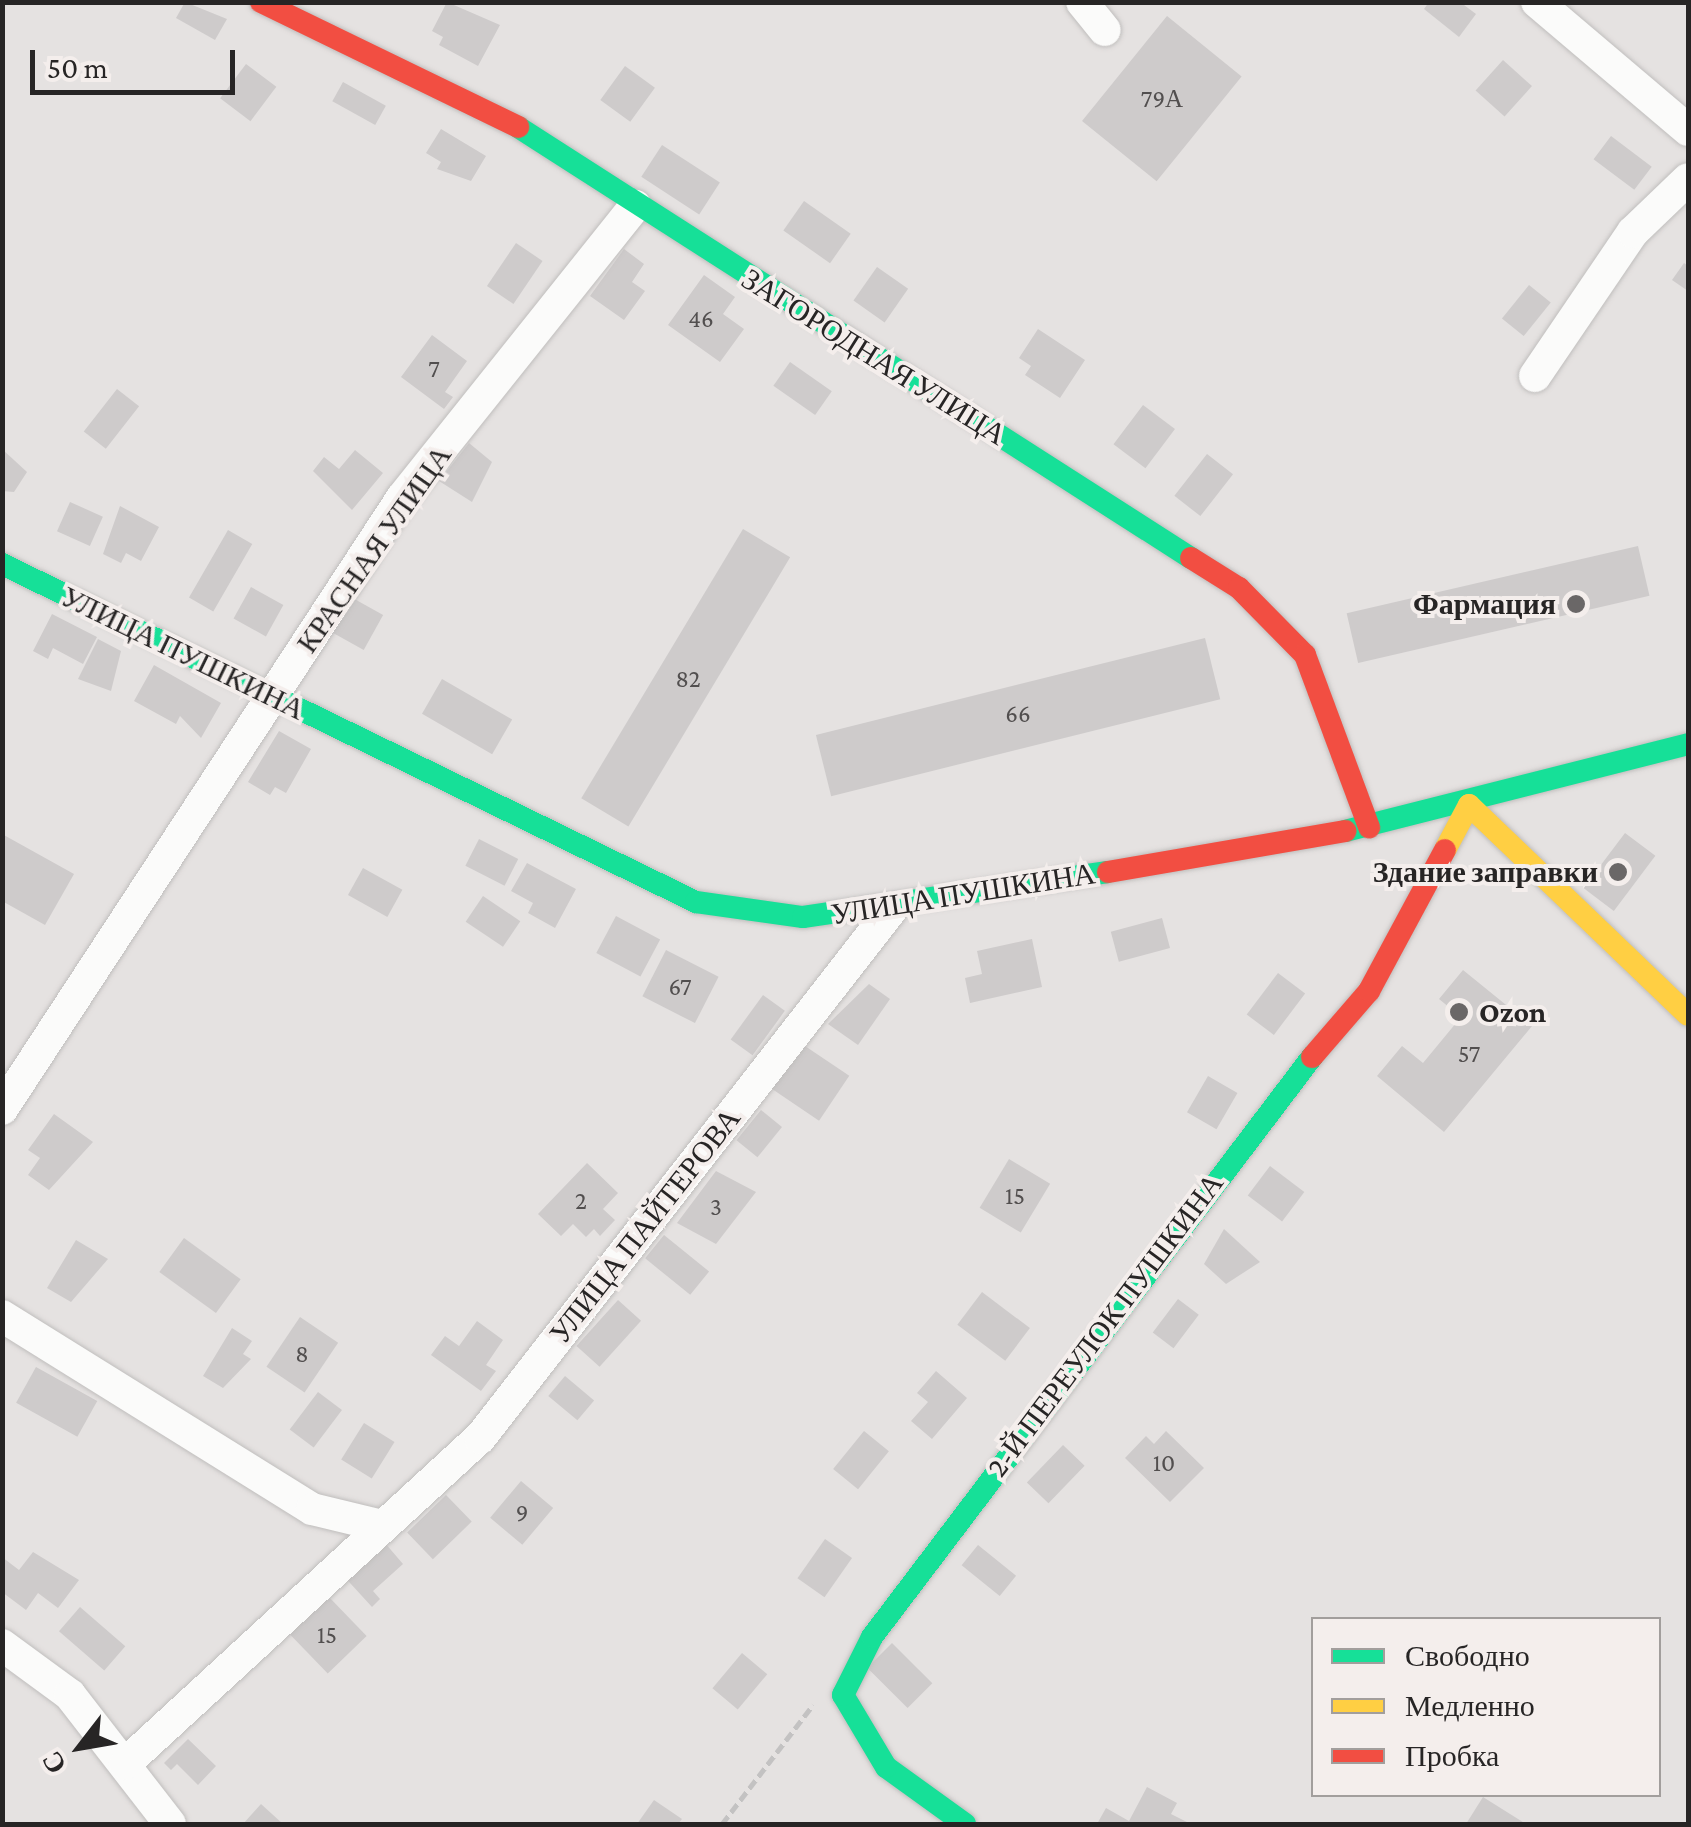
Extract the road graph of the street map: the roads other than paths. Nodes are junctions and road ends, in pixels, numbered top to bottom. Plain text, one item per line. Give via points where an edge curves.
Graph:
1 (261, 2) edge
2 (1082, 2) edge
3 (1537, 2) edge
4 (1105, 30) dead end
5 (1688, 130) edge
6 (1688, 179) edge
7 (635, 206) junction
8 (1535, 376) dead end
9 (2, 564) edge
10 (273, 698) junction
11 (1688, 744) edge
12 (1470, 805) junction
13 (1369, 827) junction
14 (891, 910) junction
15 (1688, 1015) edge
16 (2, 1109) edge
17 (2, 1316) edge
18 (378, 1524) junction
19 (2, 1645) edge
20 (126, 1764) junction
21 (170, 1824) edge
22 (964, 1824) edge

1 - 7 street, ЗАГОРОДНАЯ УЛИЦА via 562,149
2 - 4 street
3 - 5 street
6 - 8 street via 1633,232
7 - 10 street, КРАСНАЯ УЛИЦА via 402,498
7 - 13 street, ЗАГОРОДНАЯ УЛИЦА via 1239,588 1304,655
9 - 10 street, УЛИЦА ПУШКИНА
10 - 14 street, УЛИЦА ПУШКИНА via 696,902 803,917
10 - 16 street, КРАСНАЯ УЛИЦА
11 - 12 street, УЛИЦА ПУШКИНА
12 - 13 street, УЛИЦА ПУШКИНА
12 - 15 street
12 - 22 street, 2-Й ПЕРЕУЛОК ПУШКИНА via 1369,990 1275,1098 872,1636 843,1695 886,1767
13 - 14 street, УЛИЦА ПУШКИНА
14 - 18 street, УЛИЦА ПАЙТЕРОВА via 480,1438
17 - 18 street via 312,1508
18 - 20 street, УЛИЦА ПАЙТЕРОВА
19 - 20 street via 70,1695
20 - 21 street

